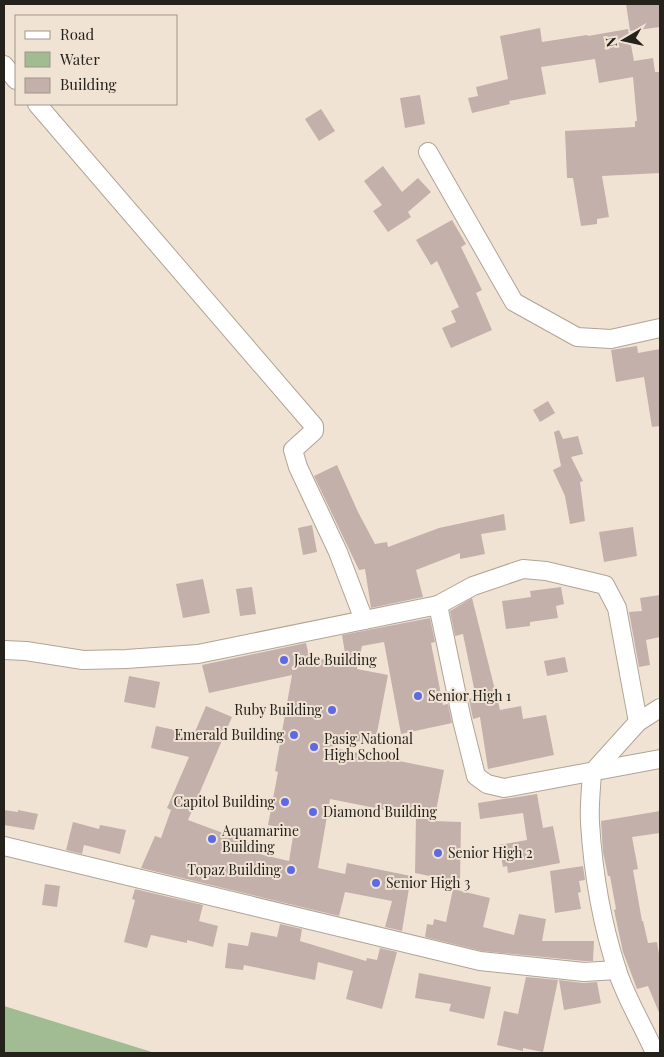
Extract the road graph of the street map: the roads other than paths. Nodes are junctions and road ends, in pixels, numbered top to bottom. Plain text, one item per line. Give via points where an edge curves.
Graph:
1 (4, 65) edge
2 (15, 79) edge
3 (38, 105) edge
4 (428, 152) dead end
5 (660, 328) edge
6 (438, 605) junction
7 (364, 620) junction
8 (4, 650) edge
9 (660, 708) edge
10 (638, 722) junction
11 (660, 758) edge
12 (592, 773) junction
13 (4, 846) edge
14 (617, 970) junction
15 (656, 1053) edge

1 - 2 street
3 - 7 street via 314,426 314,431 293,450
4 - 5 street via 514,302 578,337 611,339
6 - 7 street
6 - 10 street via 473,586 523,569 604,585 617,608
6 - 12 street via 476,776 487,784 504,788
7 - 8 street via 198,654 83,660
9 - 10 street
10 - 12 street
11 - 12 street
12 - 14 street via 590,821 597,888
13 - 14 street via 480,961 584,972
14 - 15 street

